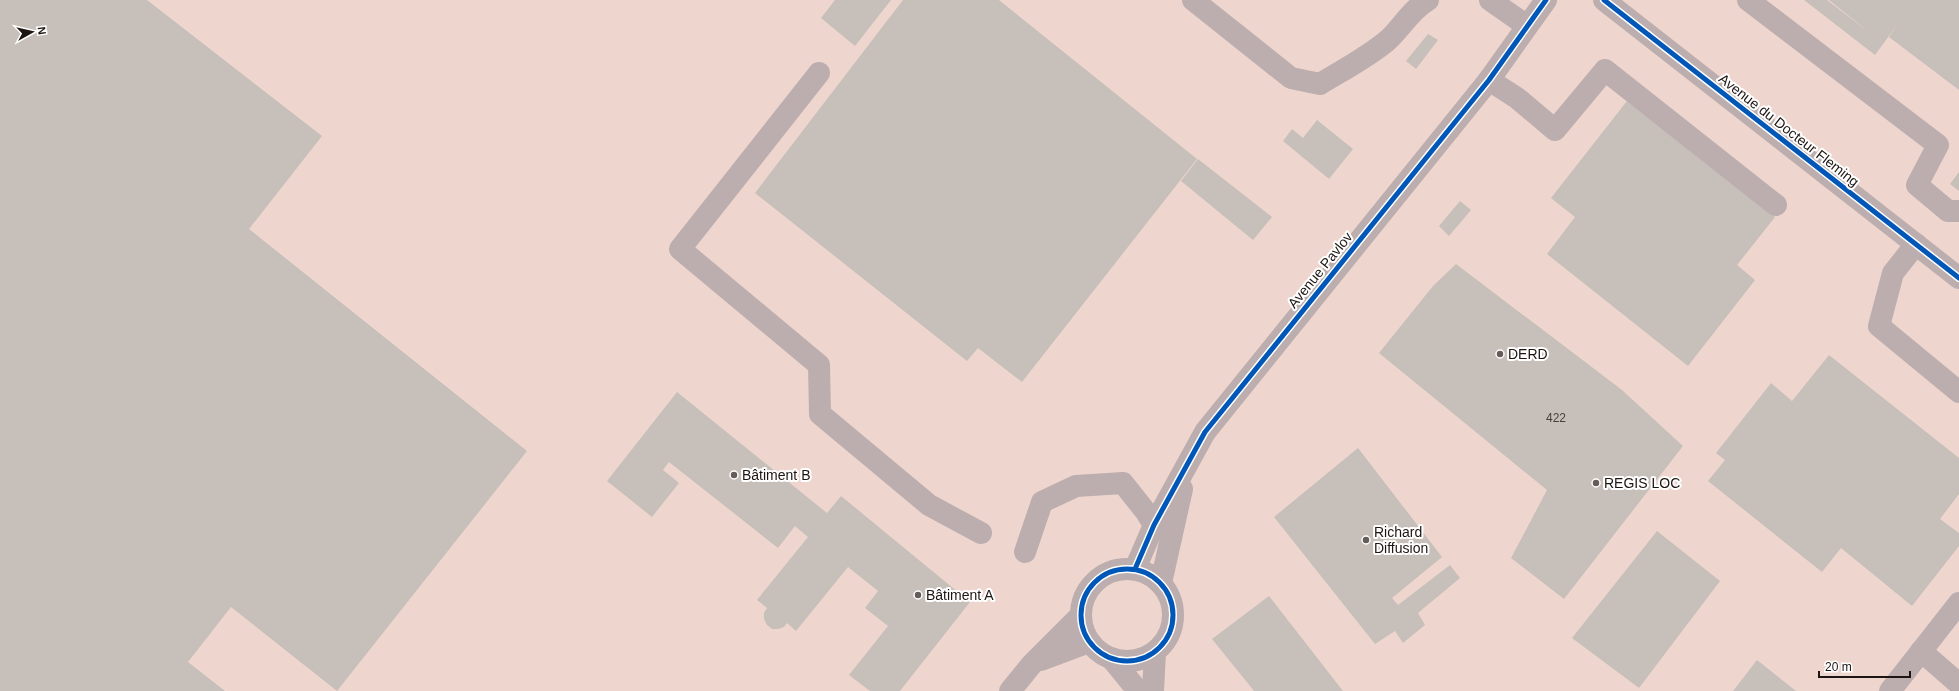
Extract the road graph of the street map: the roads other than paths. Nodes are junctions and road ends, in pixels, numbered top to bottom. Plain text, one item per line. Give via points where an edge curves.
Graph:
1 (1193, 0) edge
2 (1428, 0) edge
3 (1490, 0) edge
4 (1546, 0) edge
5 (1604, 0) edge
6 (1748, 0) edge
7 (1527, 26) junction
8 (819, 73) dead end
9 (1488, 80) junction
10 (1776, 205) dead end
11 (1959, 211) edge
12 (1916, 244) junction
13 (1959, 278) edge
14 (1959, 392) edge
15 (1188, 463) junction
16 (1154, 525) junction
17 (981, 533) dead end
18 (1025, 552) dead end
19 (1134, 569) junction
20 (1161, 582) junction
21 (1959, 604) edge
22 (1081, 616) junction
23 (1089, 642) junction
24 (1155, 652) junction
25 (1922, 652) junction
26 (1112, 659) junction
27 (1032, 664) junction
28 (1959, 684) edge
29 (1010, 691) edge
30 (1138, 691) edge
31 (1153, 691) edge
32 (1890, 691) edge

1 - 2 street via 1291,78 1320,84 1388,40 1419,5
3 - 7 street
4 - 7 street, Avenue Pavlov
5 - 12 street, Avenue du Docteur Fleming
6 - 11 street via 1938,145 1917,185 1948,212
7 - 9 street, Avenue Pavlov
8 - 17 street via 680,249 819,365 820,414 930,505
9 - 10 street via 1517,98 1554,130 1605,70
9 - 15 street, Avenue Pavlov via 1205,432
12 - 13 street, Avenue du Docteur Fleming
12 - 14 street via 1893,272 1879,326
15 - 16 street, Avenue Pavlov
15 - 20 street, Avenue Pavlov
16 - 18 street via 1123,483 1076,486 1042,502
16 - 19 street, Avenue Pavlov
19 - 20 street via 1149,573
19 - 22 street via 1120,568 1095,581 1084,597
20 - 24 street via 1170,595 1174,610 1172,626 1166,641
21 - 25 street
22 - 23 street
22 - 27 street
23 - 26 street
23 - 27 street
24 - 26 street via 1142,659 1127,662
24 - 31 street
25 - 28 street
25 - 32 street
26 - 30 street
27 - 29 street

